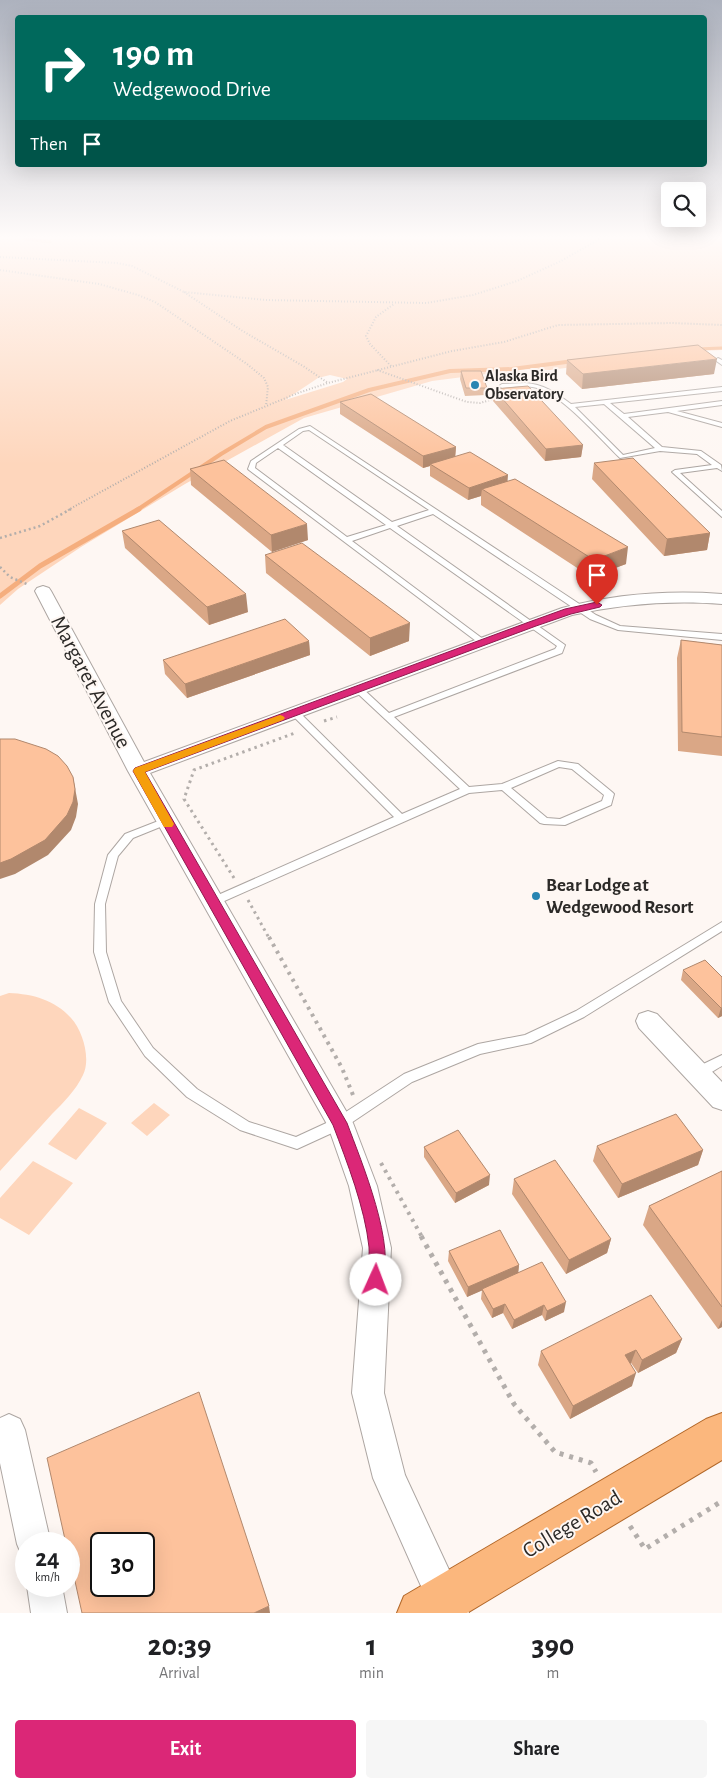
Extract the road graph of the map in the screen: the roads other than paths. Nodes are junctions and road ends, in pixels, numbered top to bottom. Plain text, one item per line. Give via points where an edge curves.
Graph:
1 (502, 386) edge
2 (722, 389) edge
3 (710, 390) junction
4 (722, 396) edge
5 (605, 402) junction
6 (722, 403) edge
7 (708, 404) junction
8 (570, 406) junction
9 (668, 410) junction
10 (622, 416) junction
11 (714, 421) junction
12 (722, 424) edge
13 (278, 445) junction
14 (660, 449) junction
15 (721, 468) edge
16 (434, 511) junction
17 (722, 515) edge
18 (392, 526) junction
19 (346, 540) junction
20 (38, 589) road end
21 (722, 599) edge
22 (579, 609) junction
23 (533, 624) junction
24 (722, 637) edge
25 (484, 642) junction
26 (358, 689) junction
27 (295, 712) junction
28 (389, 716) junction
29 (138, 771) junction
30 (504, 787) junction
31 (467, 790) junction
32 (401, 818) junction
33 (166, 821) junction
34 (213, 902) junction
35 (722, 926) edge
36 (648, 1021) dead end
37 (722, 1060) edge
38 (697, 1073) junction
39 (722, 1099) edge
40 (350, 1117) junction
41 (9, 1430) dead end
42 (722, 1435) edge
43 (31, 1532) edge
44 (46, 1597) edge
45 (439, 1608) edge
46 (50, 1613) edge

1 - 8 lane via 542,386
2 - 3 lane
3 - 4 lane
3 - 5 lane
5 - 8 lane
5 - 10 lane
6 - 7 lane
7 - 9 lane
7 - 11 lane
8 - 14 lane via 622,457
9 - 10 lane
9 - 11 lane
10 - 14 lane
11 - 12 lane
13 - 16 lane via 310,428
13 - 18 lane
13 - 19 lane via 253,462 251,470
14 - 15 lane via 699,452
15 - 17 lane via 675,472
16 - 18 lane
16 - 22 lane
18 - 19 lane
18 - 23 lane
19 - 25 lane
20 - 29 street, Margaret Avenue
21 - 22 street via 652,597
22 - 23 street
22 - 24 lane via 618,628
23 - 25 street
23 - 28 lane via 561,645 559,651
25 - 26 street
26 - 27 street
26 - 28 lane
27 - 29 street
27 - 32 lane
28 - 31 lane
29 - 33 street, Margaret Avenue
30 - 30 lane via 544,822 561,823 606,802 609,794 575,766 558,764
30 - 31 lane
31 - 32 lane
32 - 34 lane
33 - 34 street, Margaret Avenue
33 - 40 lane via 129,836 113,855 100,904 100,952 115,1002 149,1052 192,1093 245,1126 297,1143
34 - 40 street, Margaret Avenue
35 - 40 lane via 580,1014 527,1040 478,1049 408,1078
36 - 38 street
37 - 38 lane
38 - 39 street
40 - 45 street, Margaret Avenue via 377,1248 368,1393 389,1478
41 - 43 street
42 - 45 main road, College Road
44 - 46 street

